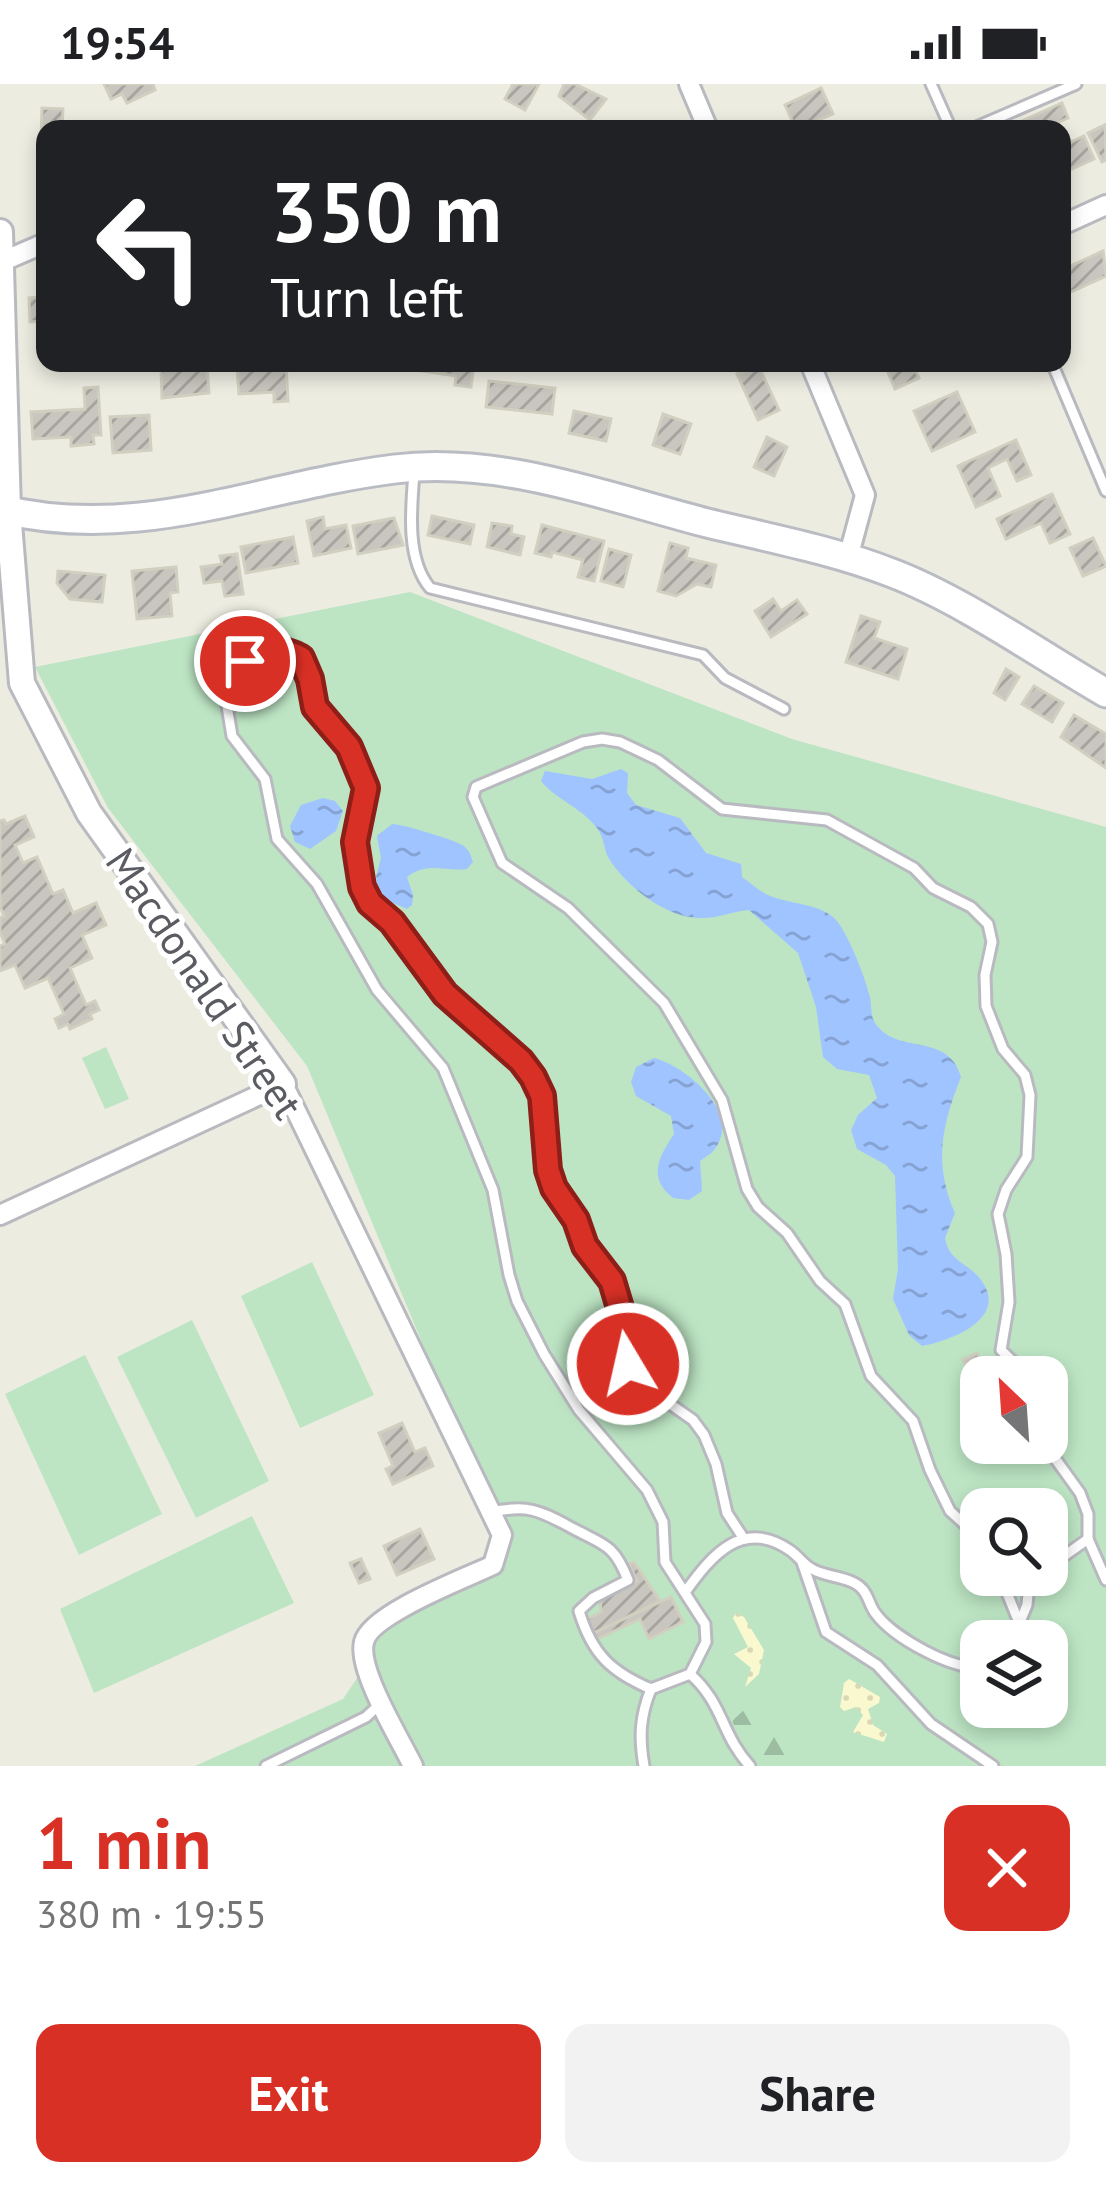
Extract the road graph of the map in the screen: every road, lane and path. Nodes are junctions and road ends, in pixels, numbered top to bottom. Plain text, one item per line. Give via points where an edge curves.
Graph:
1 (689, 84) edge
2 (931, 84) edge
3 (1076, 84) edge
4 (704, 120) edge
5 (946, 120) edge
6 (993, 120) edge
7 (1106, 205) edge
8 (1071, 221) edge
9 (0, 232) edge
10 (36, 247) edge
11 (1, 262) edge
12 (814, 372) edge
13 (1056, 372) edge
14 (414, 468) junction
15 (1106, 491) edge
16 (4, 510) edge
17 (848, 558) junction
18 (1106, 694) edge
19 (784, 709) dead end
20 (283, 1084) junction
21 (0, 1215) edge
22 (1007, 1356) edge
23 (1059, 1464) edge
24 (491, 1512) junction
25 (960, 1520) edge
26 (743, 1539) junction
27 (1088, 1539) junction
28 (1068, 1553) edge
29 (802, 1562) junction
30 (1106, 1580) edge
31 (686, 1591) junction
32 (960, 1667) edge
33 (690, 1673) junction
34 (652, 1689) junction
35 (382, 1702) junction
36 (266, 1766) edge
37 (413, 1766) edge
38 (644, 1766) edge
39 (750, 1766) edge
40 (993, 1766) edge

1 - 4 street
2 - 5 lane
3 - 6 lane
7 - 8 street
9 - 11 street, Macdonald Street
10 - 11 street
11 - 16 street, Macdonald Street
12 - 17 street via 865,495
13 - 15 lane
14 - 16 main road via 136,520
14 - 17 main road via 534,479
14 - 19 lane via 414,557 430,589 703,655 725,678
16 - 20 street, Macdonald Street via 22,683 89,813
17 - 18 main road via 943,598
20 - 21 street
20 - 24 street, Macdonald Street
22 - 25 lane via 1001,1350 1010,1302 998,1214 1027,1157 1030,1095 986,1006 992,941 982,917 846,829 795,814 722,809 620,742 583,742 476,787 473,797 502,863 568,908 664,1003 722,1100 746,1189 845,1304 871,1376 914,1420 930,1470
23 - 27 lane via 1080,1493
24 - 34 lane via 544,1510 608,1544 628,1580 579,1611 608,1667
24 - 35 street, Macdonald Street via 502,1535 493,1565 393,1613 364,1642
26 - 29 lane via 766,1539
26 - 31 lane via 722,1547
26 - 31 lane via 704,1436 628,1364 612,1281 548,1170 533,1077 445,994 370,903 355,842 365,806 361,770 320,718 301,658 264,650 245,661 231,688 227,722 265,779 277,839 316,884 376,990 443,1068 493,1190 518,1301 579,1410 647,1490 663,1522 665,1562
27 - 28 lane
27 - 30 lane
29 - 32 lane via 855,1583 893,1630
29 - 40 lane via 826,1631 877,1665 931,1724
31 - 33 lane via 706,1642
33 - 34 lane
33 - 39 lane via 718,1705 734,1749
34 - 38 lane via 641,1714
35 - 36 lane
35 - 37 street, Macdonald Street

